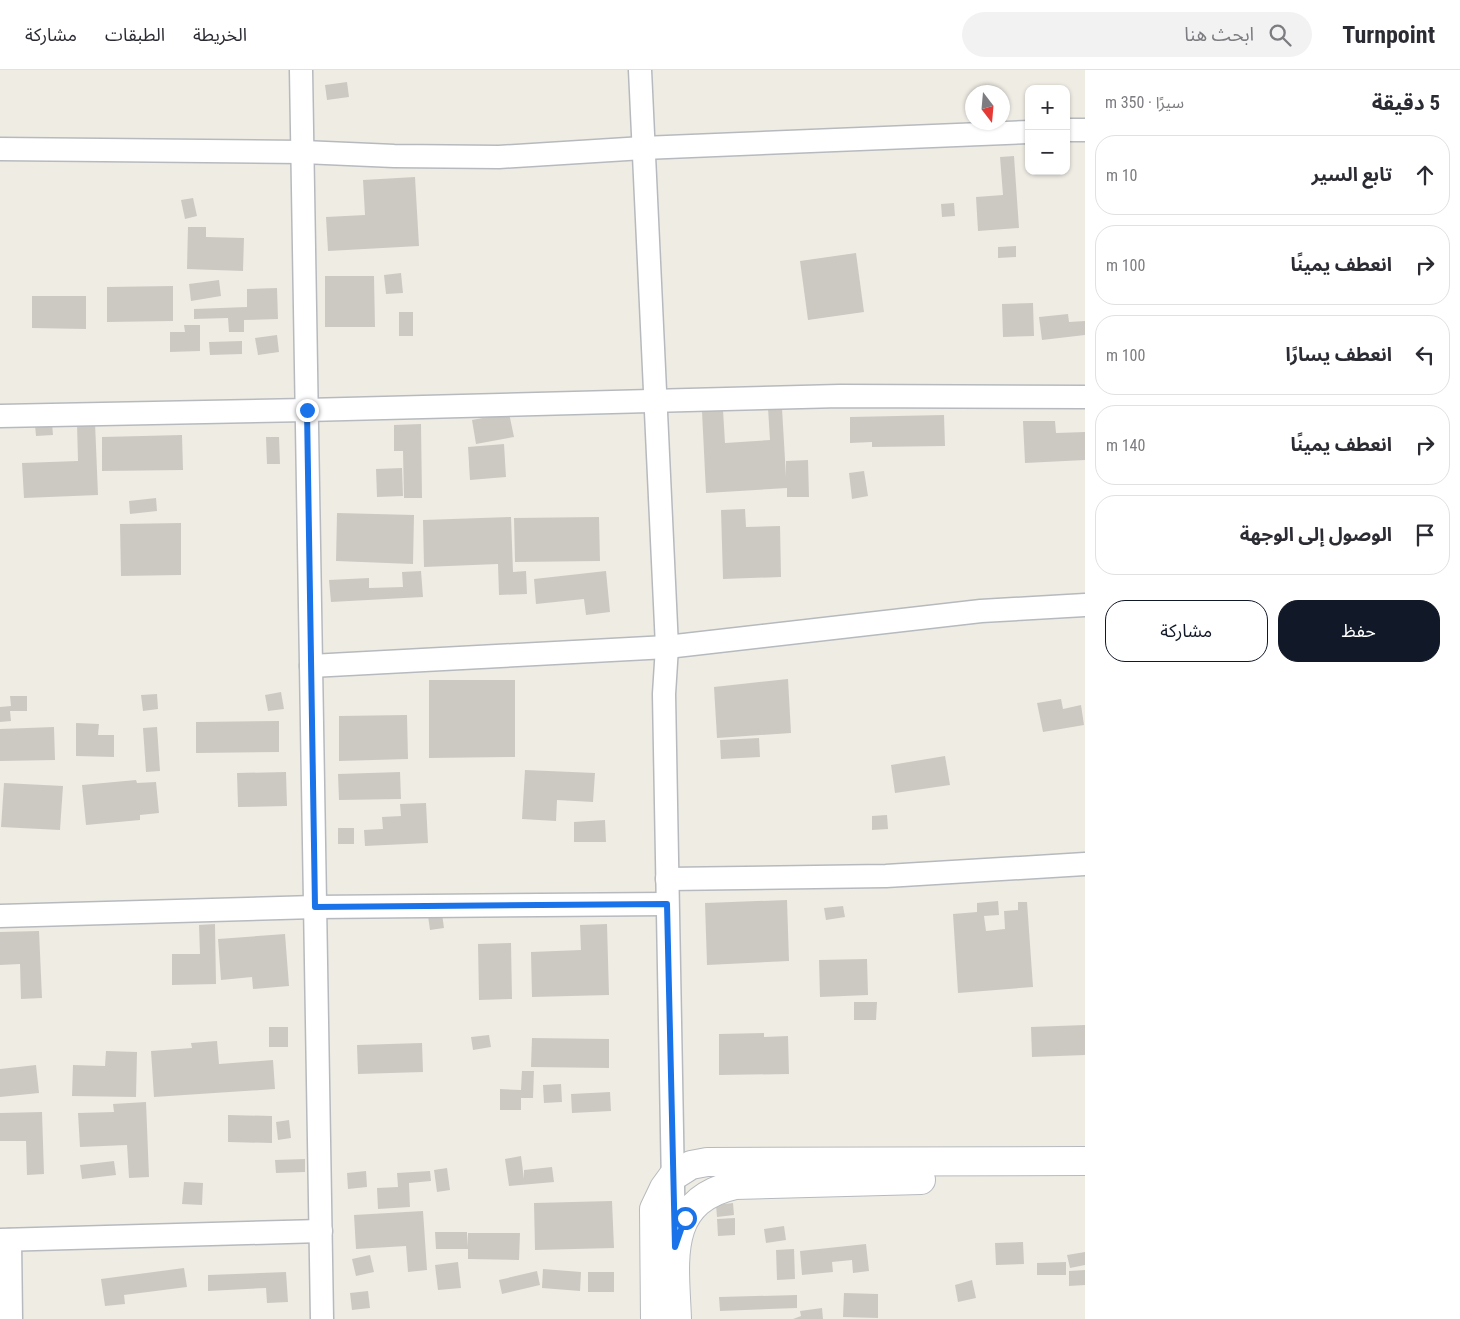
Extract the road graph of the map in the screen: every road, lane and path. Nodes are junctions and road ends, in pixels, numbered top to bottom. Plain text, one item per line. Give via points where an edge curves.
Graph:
1 (301, 70) edge
2 (640, 70) edge
3 (1070, 130) edge
4 (1085, 130) edge
5 (1025, 132) edge
6 (643, 148) junction
7 (0, 150) edge
8 (304, 152) junction
9 (1085, 396) edge
10 (654, 400) junction
11 (307, 410) junction
12 (0, 416) edge
13 (1085, 605) edge
14 (666, 647) junction
15 (311, 666) junction
16 (1085, 864) edge
17 (667, 879) junction
18 (667, 904) junction
19 (315, 907) junction
20 (0, 916) edge
21 (1085, 1161) edge
22 (1085, 1175) edge
23 (672, 1177) junction
24 (320, 1230) junction
25 (5, 1240) edge
26 (675, 1247) junction
27 (12, 1319) edge
28 (322, 1319) edge
29 (655, 1319) edge
30 (677, 1319) edge

1 - 8 street
2 - 6 street
3 - 4 street
5 - 6 street
6 - 8 street via 499,157
6 - 10 street
7 - 8 street
8 - 11 street
9 - 10 street
10 - 11 street
10 - 14 street
11 - 12 street
11 - 15 street
13 - 14 street via 981,611
14 - 15 street
14 - 17 street
15 - 19 street
16 - 17 street via 886,876
17 - 18 street
18 - 19 street
18 - 23 street
19 - 20 street
19 - 24 street
21 - 23 street via 707,1162 691,1165
22 - 26 street via 735,1185 708,1195 694,1206 685,1218
23 - 26 street
23 - 29 street via 654,1209
24 - 25 street
24 - 28 street
25 - 27 street
26 - 30 street

